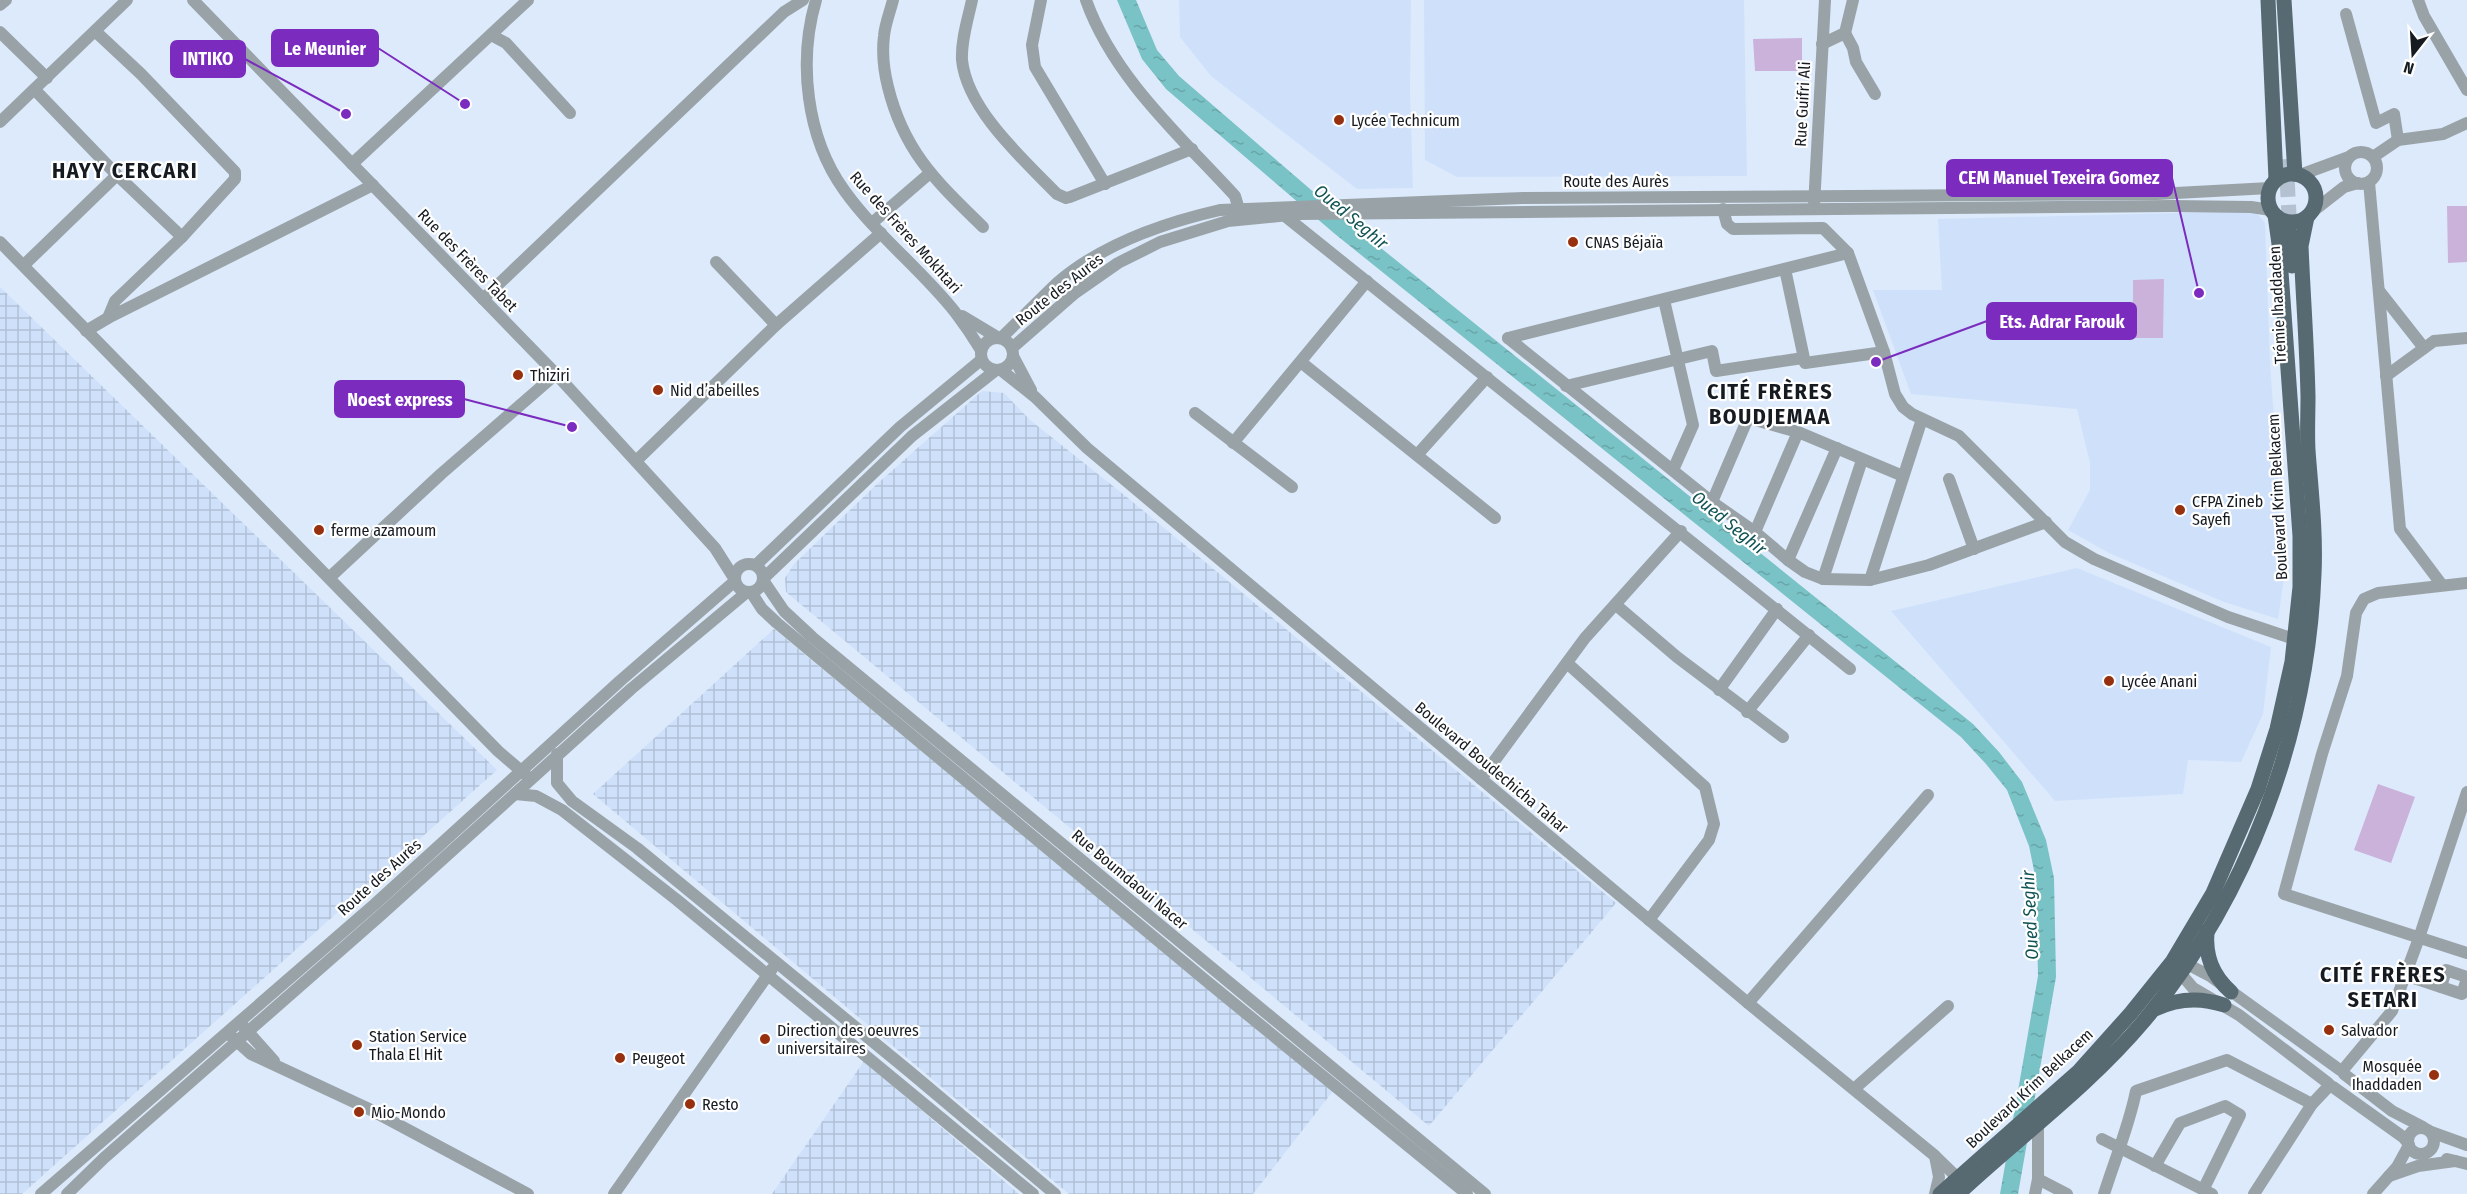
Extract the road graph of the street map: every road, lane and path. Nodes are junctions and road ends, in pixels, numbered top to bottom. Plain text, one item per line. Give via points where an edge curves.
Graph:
1 (6, 0) edge
2 (127, 0) edge
3 (193, 0) edge
4 (528, 0) edge
5 (802, 0) edge
6 (816, 0) edge
7 (893, 0) edge
8 (972, 0) edge
9 (1041, 0) edge
10 (1086, 0) edge
11 (1825, 0) edge
12 (1852, 0) edge
13 (2268, 0) edge
14 (2276, 0) edge
15 (2284, 0) edge
16 (2418, 0) edge
17 (0, 5) edge
18 (2346, 14) dead end
19 (95, 31) junction
20 (0, 32) edge
21 (1845, 33) junction
22 (491, 35) junction
23 (1822, 44) junction
24 (47, 78) junction
25 (35, 90) junction
26 (2467, 90) edge
27 (1875, 94) dead end
28 (570, 113) dead end
29 (0, 122) edge
30 (2467, 123) edge
31 (2398, 140) junction
32 (1192, 149) junction
33 (2349, 157) junction
34 (2373, 157) junction
35 (2286, 159) tunnel mouth
36 (352, 164) junction
37 (930, 173) junction
38 (2297, 174) junction
39 (117, 175) junction
40 (2363, 183) junction
41 (1105, 184) junction
42 (2273, 184) junction
43 (372, 185) junction
44 (1814, 204) junction
45 (1358, 209) junction
46 (1723, 209) junction
47 (1298, 210) junction
48 (2273, 213) junction
49 (1241, 214) junction
50 (2310, 214) junction
51 (1285, 216) junction
52 (872, 223) junction
53 (983, 227) dead end
54 (881, 233) junction
55 (2290, 233) tunnel mouth
56 (182, 237) junction
57 (0, 242) edge
58 (1848, 253) junction
59 (716, 262) dead end
60 (24, 265) junction
61 (1785, 269) junction
62 (1367, 281) junction
63 (2380, 292) junction
64 (483, 299) junction
65 (1664, 300) junction
66 (954, 311) junction
67 (108, 318) junction
68 (776, 325) junction
69 (86, 331) junction
70 (999, 338) junction
71 (2467, 338) edge
72 (2424, 348) junction
73 (1013, 352) junction
74 (1884, 352) junction
75 (981, 355) junction
76 (1679, 358) junction
77 (1803, 358) junction
78 (1302, 363) junction
79 (998, 370) junction
80 (556, 374) junction
81 (2386, 376) junction
82 (1487, 377) junction
83 (1566, 386) junction
84 (1035, 397) junction
85 (1195, 413) dead end
86 (1923, 419) junction
87 (1798, 432) junction
88 (1233, 443) junction
89 (1837, 448) junction
90 (2301, 448) junction
91 (1417, 455) junction
92 (1862, 460) junction
93 (636, 461) junction
94 (1673, 470) junction
95 (1903, 476) junction
96 (1949, 479) dead end
97 (1292, 487) dead end
98 (1712, 502) junction
99 (1495, 518) dead end
100 (2046, 522) junction
101 (1680, 531) junction
102 (1755, 532) junction
103 (715, 548) junction
104 (1974, 549) junction
105 (1788, 560) junction
106 (751, 564) junction
107 (328, 578) junction
108 (764, 579) junction
109 (1823, 579) junction
110 (735, 580) junction
111 (1870, 580) junction
112 (2467, 583) edge
113 (2442, 585) junction
114 (749, 592) junction
115 (1616, 604) junction
116 (1777, 609) junction
117 (1809, 635) junction
118 (2300, 641) junction
119 (1567, 663) junction
120 (1850, 669) dead end
121 (1719, 690) junction
122 (1747, 712) junction
123 (1783, 737) dead end
124 (556, 754) junction
125 (526, 775) junction
126 (1481, 779) junction
127 (2467, 792) edge
128 (515, 794) junction
129 (1928, 795) dead end
130 (494, 796) junction
131 (572, 801) junction
132 (502, 806) junction
133 (562, 810) junction
134 (1649, 920) junction
135 (2207, 931) junction
136 (2419, 938) junction
137 (2467, 954) edge
138 (777, 963) junction
139 (2180, 967) junction
140 (768, 975) junction
141 (2405, 975) junction
142 (2467, 978) edge
143 (2441, 987) junction
144 (2227, 999) junction
145 (1748, 1003) junction
146 (1948, 1006) dead end
147 (2152, 1010) junction
148 (243, 1026) junction
149 (227, 1031) junction
150 (236, 1041) junction
151 (883, 1050) junction
152 (873, 1062) junction
153 (277, 1065) junction
154 (2342, 1072) junction
155 (2330, 1085) junction
156 (1854, 1089) junction
157 (2312, 1104) junction
158 (2036, 1117) junction
159 (2393, 1130) junction
160 (2427, 1130) junction
161 (2102, 1139) dead end
162 (2408, 1144) junction
163 (2467, 1145) edge
164 (2118, 1149) junction
165 (2422, 1154) junction
166 (1934, 1155) junction
167 (2461, 1162) edge
168 (2155, 1166) junction
169 (2389, 1176) junction
170 (2038, 1179) junction
171 (1966, 1180) edge
172 (2208, 1192) edge
173 (42, 1194) edge
174 (67, 1194) edge
175 (528, 1194) edge
176 (614, 1194) edge
177 (1033, 1194) edge
178 (1055, 1194) edge
179 (1467, 1194) edge
180 (1485, 1194) edge
181 (1935, 1194) edge
182 (1940, 1194) edge
183 (2035, 1194) edge
184 (2067, 1194) edge
185 (2104, 1194) edge
186 (2254, 1194) edge
187 (2373, 1194) edge

1 - 17 street
2 - 19 street
3 - 36 street, Rue des Frères Tabet
4 - 22 street
5 - 64 street via 784,12
6 - 52 street, Rue des Frères Mokhtari via 809,25 807,57 815,125 834,174
7 - 37 street via 884,37 885,72 894,112 911,148
8 - 41 street via 962,58 986,116 1061,197
9 - 41 street via 1032,45 1035,67
10 - 32 street via 1115,57 1145,98
11 - 23 street, Rue Guifri Ali
12 - 21 street
13 - 42 main road
14 - 35 main road
15 - 38 main road
16 - 26 street
18 - 31 street via 2376,123 2394,114
19 - 24 street
19 - 56 street via 235,171 235,179
20 - 24 street
21 - 23 street
21 - 27 street
22 - 28 street via 506,43
22 - 36 street
23 - 44 street, Rue Guifri Ali
24 - 25 street
25 - 29 street
25 - 39 street
30 - 31 street via 2443,134
31 - 34 street
32 - 41 street
32 - 49 street via 1235,196
33 - 34 street via 2363,152
33 - 38 street
33 - 40 street via 2345,170 2350,179
34 - 40 street via 2377,170
36 - 43 street, Rue des Frères Tabet
37 - 52 street
37 - 53 street
38 - 42 main road via 2283,175
38 - 50 main road via 2307,178 2315,191
39 - 56 street
39 - 60 street
40 - 50 street via 2344,187
40 - 63 street
42 - 44 street, Route des Aurès via 2157,194
42 - 48 main road via 2268,201
43 - 64 street, Rue des Frères Tabet
43 - 67 street
44 - 45 street, Route des Aurès via 1528,198
44 - 46 street, Route des Aurès
44 - 48 street, Route des Aurès via 2251,207
45 - 46 street, Route des Aurès
45 - 47 street, Route des Aurès
46 - 58 street via 1733,229 1823,228
47 - 49 street, Route des Aurès
47 - 51 street, Route des Aurès
48 - 50 main road via 2287,222
48 - 90 main road, Boulevard Krim Belkacem
49 - 51 street, Route des Aurès
49 - 70 street, Route des Aurès via 1188,217 1126,240 1059,282
49 - 73 street, Route des Aurès via 1177,236 1118,263 1075,293
50 - 90 main road, Boulevard Krim Belkacem via 2301,246
51 - 62 street
52 - 54 street, Rue des Frères Mokhtari
54 - 66 street, Rue des Frères Mokhtari
54 - 68 street
55 - 90 main road, Trémie Ihaddaden
56 - 67 street via 115,301
57 - 60 street
58 - 61 street
58 - 74 street
59 - 68 street
60 - 69 street
61 - 65 street
61 - 77 street
62 - 78 street
62 - 82 street
63 - 72 street
63 - 81 street
64 - 80 street, Rue des Frères Tabet
65 - 76 street
65 - 83 street via 1508,338
66 - 70 street, Rue des Frères Mokhtari
66 - 75 street, Rue des Frères Mokhtari
67 - 69 street
68 - 93 street
69 - 107 street
70 - 73 street
70 - 75 street via 988,340
71 - 72 street via 2434,341
72 - 81 street
73 - 79 street via 1009,364
73 - 84 street, Boulevard Boudechicha Tahar
74 - 77 street via 1813,363 1805,363
74 - 86 street via 1903,407
75 - 79 street via 987,367
75 - 106 street
76 - 77 street via 1712,351 1716,371
76 - 83 street
76 - 94 street via 1693,424
78 - 88 street
78 - 91 street
79 - 84 street, Boulevard Boudechicha Tahar
79 - 108 street via 912,436
80 - 93 street, Rue des Frères Tabet
80 - 107 street
81 - 113 street via 2400,529
82 - 91 street
82 - 101 street
83 - 94 street
84 - 126 street, Boulevard Boudechicha Tahar via 1087,448
85 - 88 street
86 - 95 street
86 - 100 street via 1959,436
87 - 89 street
87 - 98 street via 1749,418
87 - 102 street
88 - 97 street
89 - 92 street
89 - 105 street
90 - 118 main road, Boulevard Krim Belkacem
91 - 99 street
92 - 95 street
92 - 109 street
93 - 103 street, Rue des Frères Tabet
94 - 98 street
95 - 111 street
96 - 104 street
98 - 102 street
100 - 104 street
100 - 118 street via 2065,542 2094,559 2228,617
101 - 115 street
101 - 116 street
102 - 105 street
103 - 106 street, Rue des Frères Tabet
103 - 110 street, Rue des Frères Tabet
104 - 111 street
105 - 109 street
106 - 108 street via 762,570
106 - 110 street via 736,570
107 - 125 street
108 - 114 street via 759,588
108 - 180 street, Rue Boumdaoui Nacer via 784,611 812,637
109 - 111 street
110 - 114 street via 738,588
110 - 125 street, Route des Aurès via 620,681
112 - 113 street
113 - 136 street via 2378,593 2364,599 2356,613 2347,676 2283,894
114 - 124 street, Route des Aurès
114 - 179 street, Rue Boumdaoui Nacer via 777,623
115 - 119 street
115 - 121 street
116 - 117 street
116 - 121 street
117 - 120 street
117 - 122 street
118 - 135 main road, Boulevard Krim Belkacem via 2306,666 2275,786 2234,884
118 - 139 main road, Boulevard Krim Belkacem via 2258,789
119 - 126 street
119 - 134 street via 1705,787 1714,824 1709,840
121 - 122 street
122 - 123 street
124 - 125 street, Route des Aurès
124 - 131 street via 557,783
125 - 128 street, Route des Aurès
125 - 130 street, Route des Aurès
126 - 134 street, Boulevard Boudechicha Tahar
127 - 136 street
128 - 132 street, Route des Aurès
128 - 133 street via 536,796
129 - 145 street
130 - 132 street
130 - 148 street, Route des Aurès
131 - 133 street
131 - 138 street via 638,848
132 - 148 street, Route des Aurès via 382,915
133 - 140 street
134 - 145 street, Boulevard Boudechicha Tahar
135 - 139 main road, Boulevard Krim Belkacem
135 - 144 main road via 2210,964
136 - 137 street
136 - 141 street
138 - 140 street
138 - 151 street
139 - 144 street via 2210,976
139 - 144 street via 2193,988
139 - 147 main road, Boulevard Krim Belkacem
139 - 158 main road, Boulevard Krim Belkacem
140 - 152 street
140 - 176 street
141 - 143 street
141 - 154 street via 2392,1011
142 - 143 street via 2462,994
142 - 143 street via 2446,970
144 - 147 main road via 2187,999
144 - 154 street
144 - 155 street
145 - 156 street, Boulevard Boudechicha Tahar
146 - 156 street
147 - 158 main road, Boulevard Krim Belkacem via 2125,1042
148 - 149 street, Route des Aurès
148 - 150 street, Route des Aurès
148 - 153 street
149 - 150 street
149 - 173 street, Route des Aurès
150 - 153 street via 247,1052
150 - 174 street, Route des Aurès
151 - 152 street
151 - 178 street
152 - 177 street
153 - 175 street
154 - 155 street via 2346,1079 2343,1084 2338,1088
154 - 160 street via 2392,1111
155 - 157 street
155 - 159 street
156 - 166 street, Boulevard Boudechicha Tahar
157 - 164 street via 2227,1060 2136,1091
157 - 186 street
158 - 170 street
158 - 171 main road, Boulevard Krim Belkacem
159 - 162 street
159 - 169 street via 2400,1149
160 - 162 street via 2418,1128 2410,1134
160 - 163 street
160 - 165 street via 2434,1136 2434,1146
161 - 164 street
162 - 165 street via 2413,1152
162 - 169 street
164 - 168 street
164 - 185 street
165 - 167 street
165 - 169 street
166 - 171 street, Boulevard Boudechicha Tahar via 1948,1162
166 - 181 street via 1939,1177
167 - 169 street via 2418,1166
168 - 172 street
168 - 172 street via 2180,1123 2225,1107 2240,1115
169 - 187 street
170 - 183 street
170 - 184 street
171 - 182 main road, Boulevard Krim Belkacem

